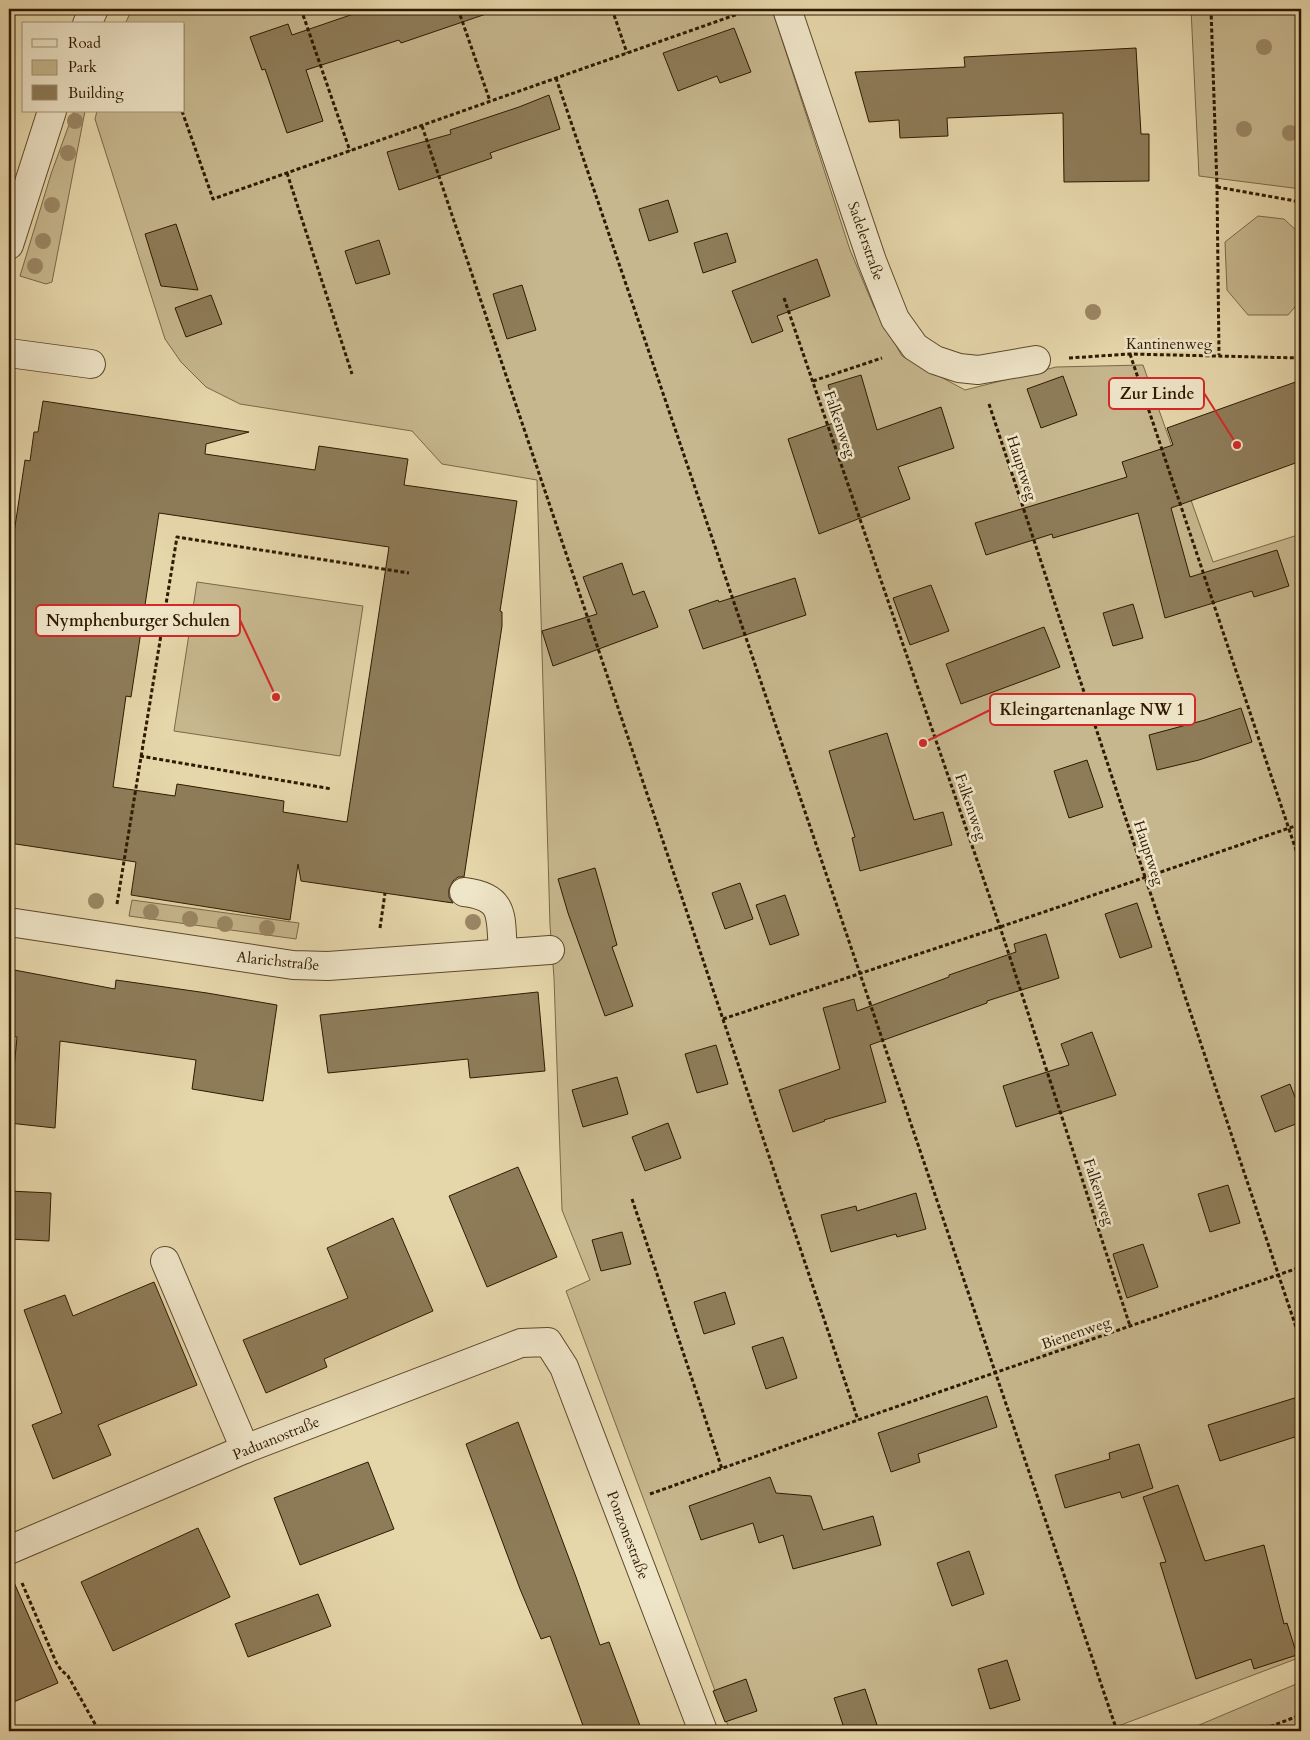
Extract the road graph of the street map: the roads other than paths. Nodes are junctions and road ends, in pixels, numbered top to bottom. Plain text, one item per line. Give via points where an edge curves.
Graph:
1 (94, 9) edge
2 (787, 9) edge
3 (88, 22) edge
4 (52, 112) edge
5 (9, 245) edge
6 (9, 353) edge
7 (1036, 360) road end
8 (91, 364) dead end
9 (464, 892) dead end
10 (9, 922) edge
11 (550, 950) dead end
12 (502, 953) junction
13 (165, 1261) dead end
14 (548, 1342) joint
15 (246, 1449) junction
16 (9, 1550) edge
17 (703, 1731) edge

1 - 3 street
2 - 7 street, Sadelerstraße via 872,261 895,319 916,348 935,360 959,368 978,370
4 - 5 street
6 - 8 street
9 - 12 street via 480,894 495,903 500,915
10 - 12 street, Alarichstraße via 302,965 328,966
11 - 12 street, Alarichstraße
13 - 15 street
14 - 15 street, Paduanostraße via 521,1343
14 - 17 street, Ponzonestraße via 564,1367
15 - 16 street, Paduanostraße

